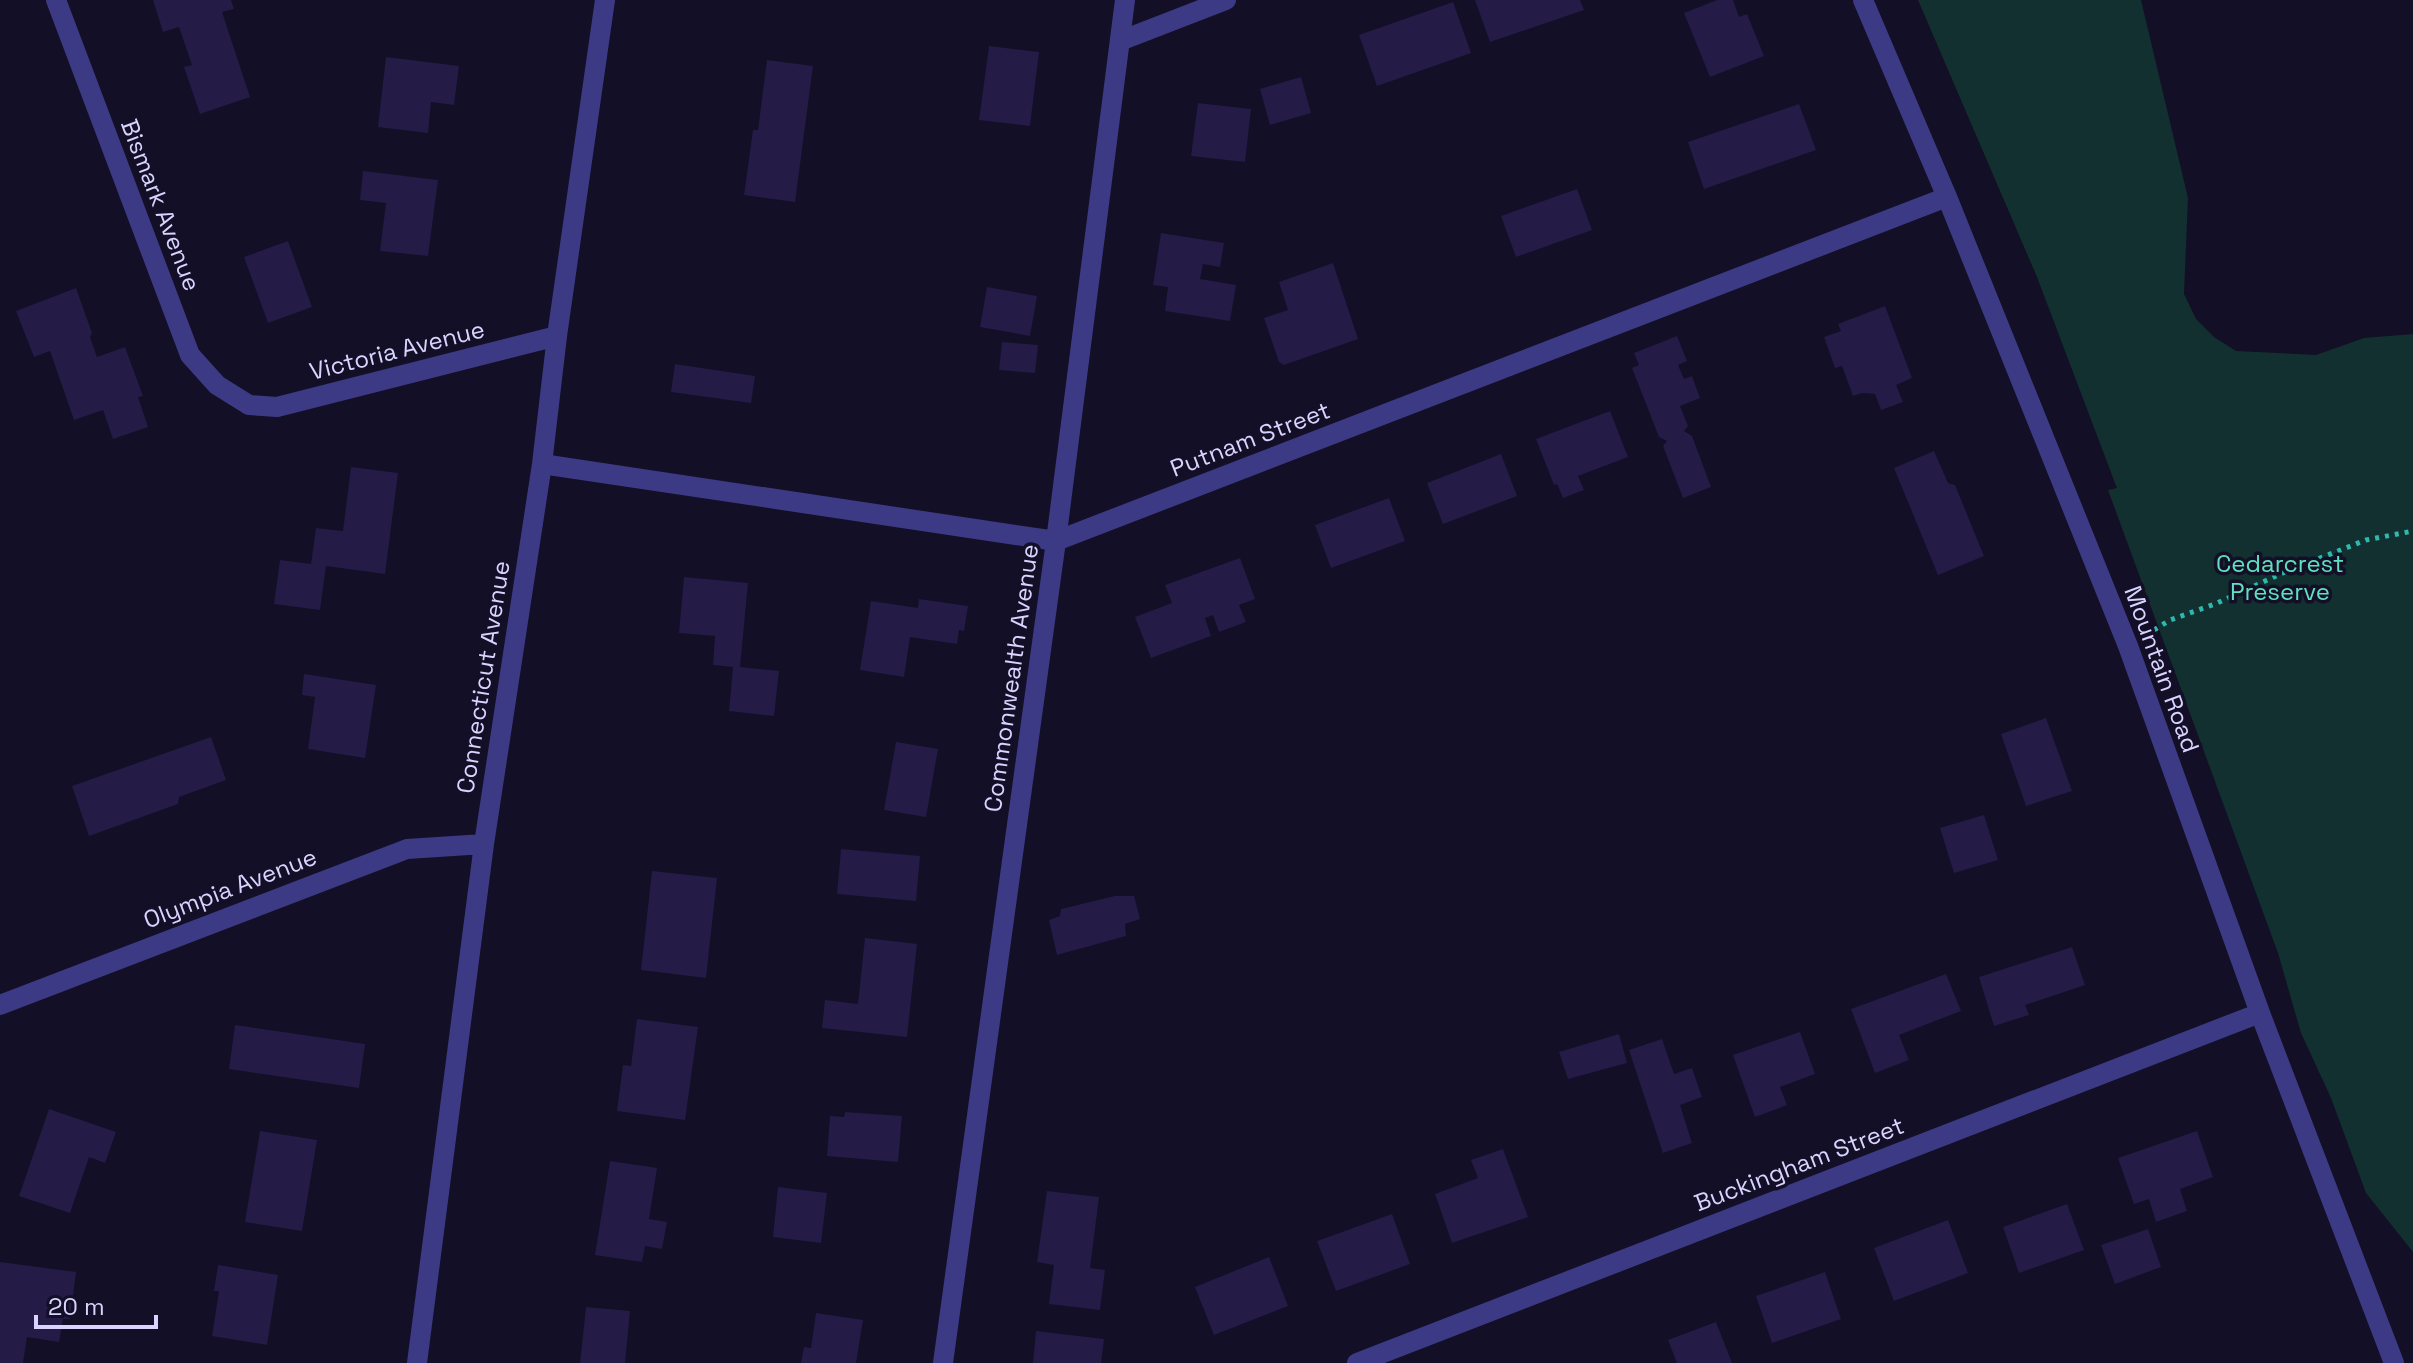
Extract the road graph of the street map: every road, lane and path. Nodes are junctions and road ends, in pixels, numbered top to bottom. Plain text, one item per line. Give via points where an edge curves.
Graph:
1 (56, 0) edge
2 (605, 0) edge
3 (1125, 0) edge
4 (1226, 0) edge
5 (1863, 0) edge
6 (1120, 41) junction
7 (1947, 197) junction
8 (557, 336) junction
9 (249, 405) joint
10 (542, 464) junction
11 (2413, 531) edge
12 (1056, 541) junction
13 (2128, 646) junction
14 (484, 844) junction
15 (0, 1005) edge
16 (2260, 1013) junction
17 (417, 1363) edge
18 (943, 1363) edge
19 (1357, 1363) edge
20 (2394, 1363) edge

1 - 9 street, Bismark Avenue via 190,355 217,385
2 - 8 street, Connecticut Avenue
3 - 6 street, Commonwealth Avenue
4 - 6 street
5 - 7 street, Mountain Road
6 - 12 street, Commonwealth Avenue
7 - 12 street, Putnam Street
7 - 13 street, Mountain Road
8 - 9 street, Victoria Avenue via 277,407
8 - 10 street, Connecticut Avenue
10 - 12 street, Putnam Street
10 - 14 street, Connecticut Avenue
11 - 13 path via 2366,540 2287,571 2170,620
12 - 18 street, Commonwealth Avenue
13 - 16 street, Mountain Road
14 - 15 street, Olympia Avenue via 407,849
14 - 17 street, Connecticut Avenue
16 - 19 street, Buckingham Street
16 - 20 street, Mountain Road

